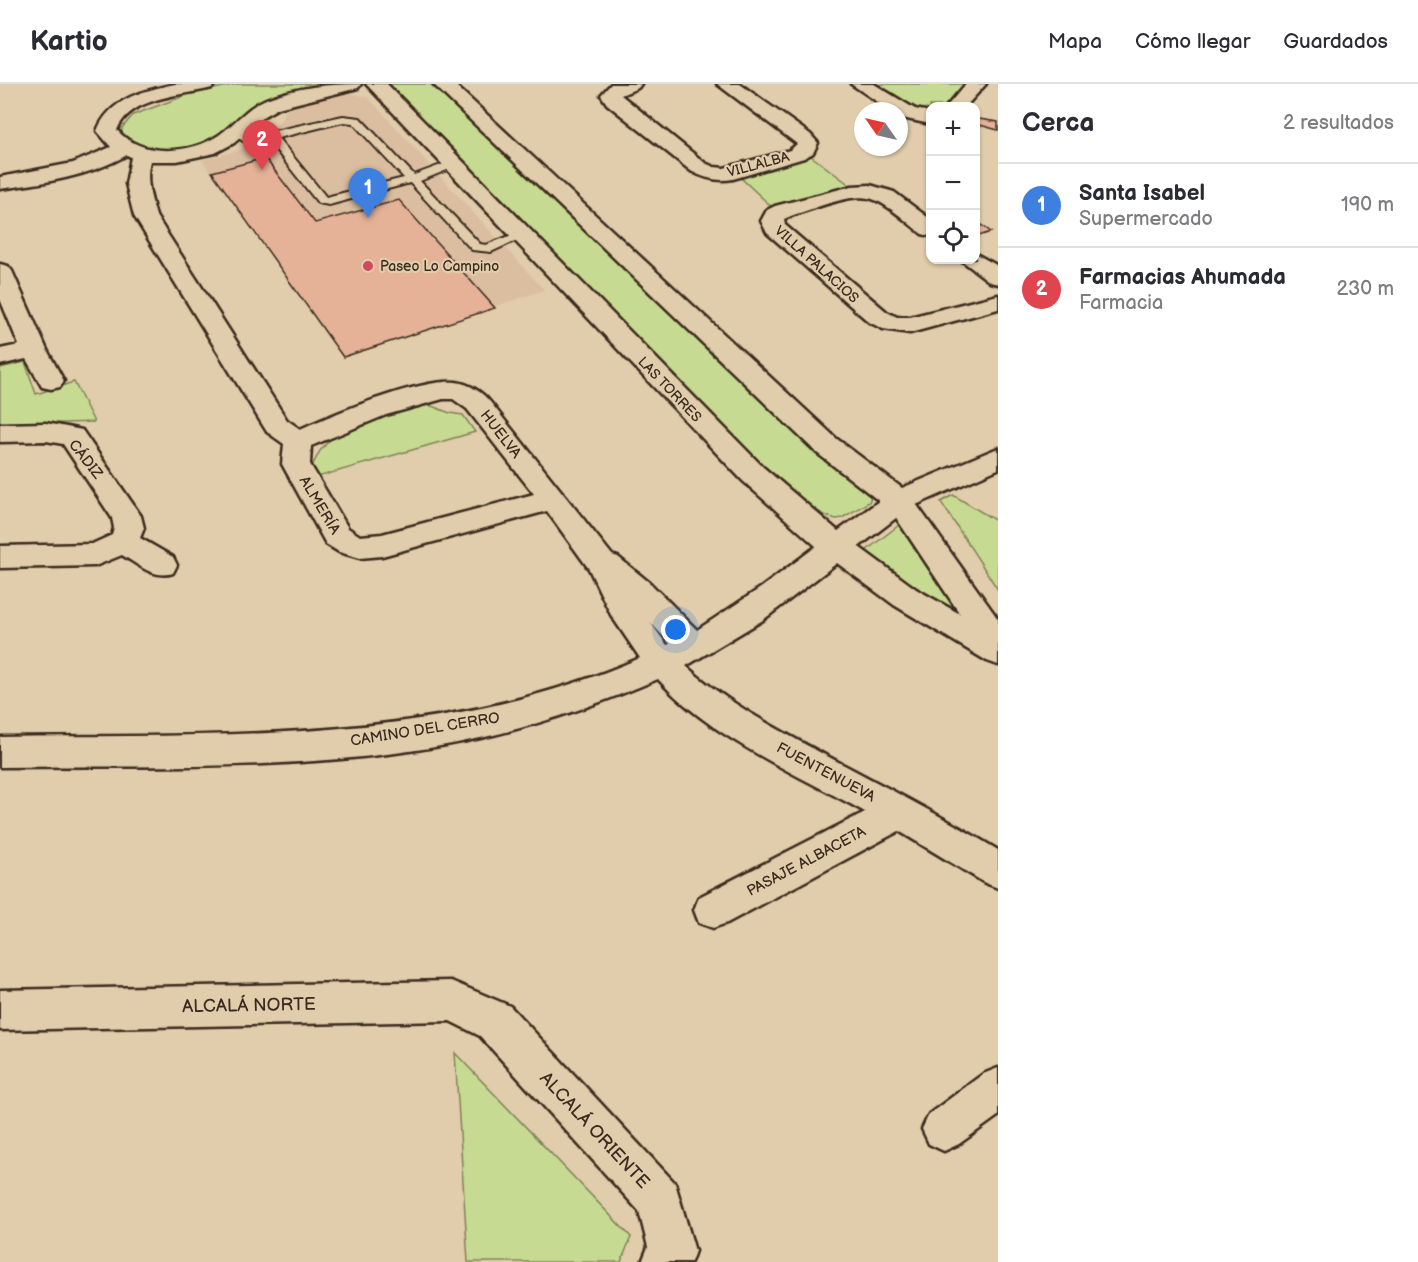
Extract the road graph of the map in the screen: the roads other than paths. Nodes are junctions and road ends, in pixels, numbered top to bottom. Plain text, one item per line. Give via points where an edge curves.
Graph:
1 (205, 84) edge
2 (351, 84) edge
3 (376, 84) edge
4 (443, 84) edge
5 (727, 84) edge
6 (976, 84) edge
7 (626, 85) edge
8 (867, 85) edge
9 (960, 102) edge
10 (926, 117) edge
11 (235, 132) junction
12 (271, 136) junction
13 (133, 151) junction
14 (167, 155) junction
15 (453, 164) junction
16 (413, 179) junction
17 (0, 183) edge
18 (140, 196) junction
19 (926, 226) edge
20 (522, 236) junction
21 (979, 264) edge
22 (0, 271) edge
23 (998, 277) edge
24 (998, 302) edge
25 (34, 350) junction
26 (0, 357) edge
27 (51, 381) dead end
28 (0, 433) edge
29 (298, 441) junction
30 (998, 458) edge
31 (552, 499) junction
32 (899, 501) junction
33 (124, 542) junction
34 (837, 547) junction
35 (0, 557) edge
36 (599, 559) junction
37 (162, 565) dead end
38 (998, 644) edge
39 (693, 647) junction
40 (998, 652) edge
41 (661, 663) junction
42 (0, 752) edge
43 (900, 812) junction
44 (998, 871) edge
45 (713, 910) dead end
46 (0, 1010) edge
47 (495, 1021) joint
48 (998, 1089) edge
49 (944, 1129) dead end
50 (669, 1256) edge

1 - 13 street via 149,97 111,117 107,131 110,137
2 - 11 street via 270,104
3 - 15 street, LAS TORRES
4 - 32 street via 826,446
5 - 7 street, VILLALBA via 803,138 808,143 806,149 725,174 703,170 614,100 612,92
6 - 9 street
8 - 10 street via 909,114
11 - 12 lane via 249,140
11 - 14 street via 210,148
12 - 16 lane via 336,119 356,120
12 - 16 lane via 321,200
13 - 14 street
13 - 17 street via 69,171
13 - 18 street
14 - 18 street
15 - 16 lane
15 - 20 street, LAS TORRES
16 - 20 lane via 476,247 487,249
18 - 29 street via 142,208 170,259 273,420
19 - 24 street, VILLA PALACIOS via 886,197 863,190 783,211 772,218 775,228 885,321 910,325
20 - 34 street, LAS TORRES via 753,474
21 - 23 street
22 - 25 street
25 - 26 street
25 - 27 street
28 - 33 street, CÁDIZ via 72,436 126,516 129,528
29 - 31 street, HUELVA via 426,393 455,391 476,401
29 - 31 street, ALMERÍA via 296,464 332,530 343,541 360,547 382,545
30 - 32 street, CAMINO DEL CERRO
31 - 36 street, HUELVA
32 - 34 street, CAMINO DEL CERRO
32 - 38 street
33 - 35 street via 95,555
33 - 37 street
34 - 39 street, CAMINO DEL CERRO via 761,606
34 - 40 street, LAS TORRES via 905,597
36 - 39 street, HUELVA via 639,591
36 - 41 street, HUELVA via 620,602
39 - 41 street, CAMINO DEL CERRO
41 - 42 street, CAMINO DEL CERRO via 548,706 394,737 280,746
41 - 43 street, FUENTENUEVA via 719,713
43 - 44 street, FUENTENUEVA
43 - 45 street, PASAJE ALBACETA
46 - 47 street, ALCALÁ NORTE via 451,1001
47 - 50 street, ALCALÁ ORIENTE via 659,1198
48 - 49 street

